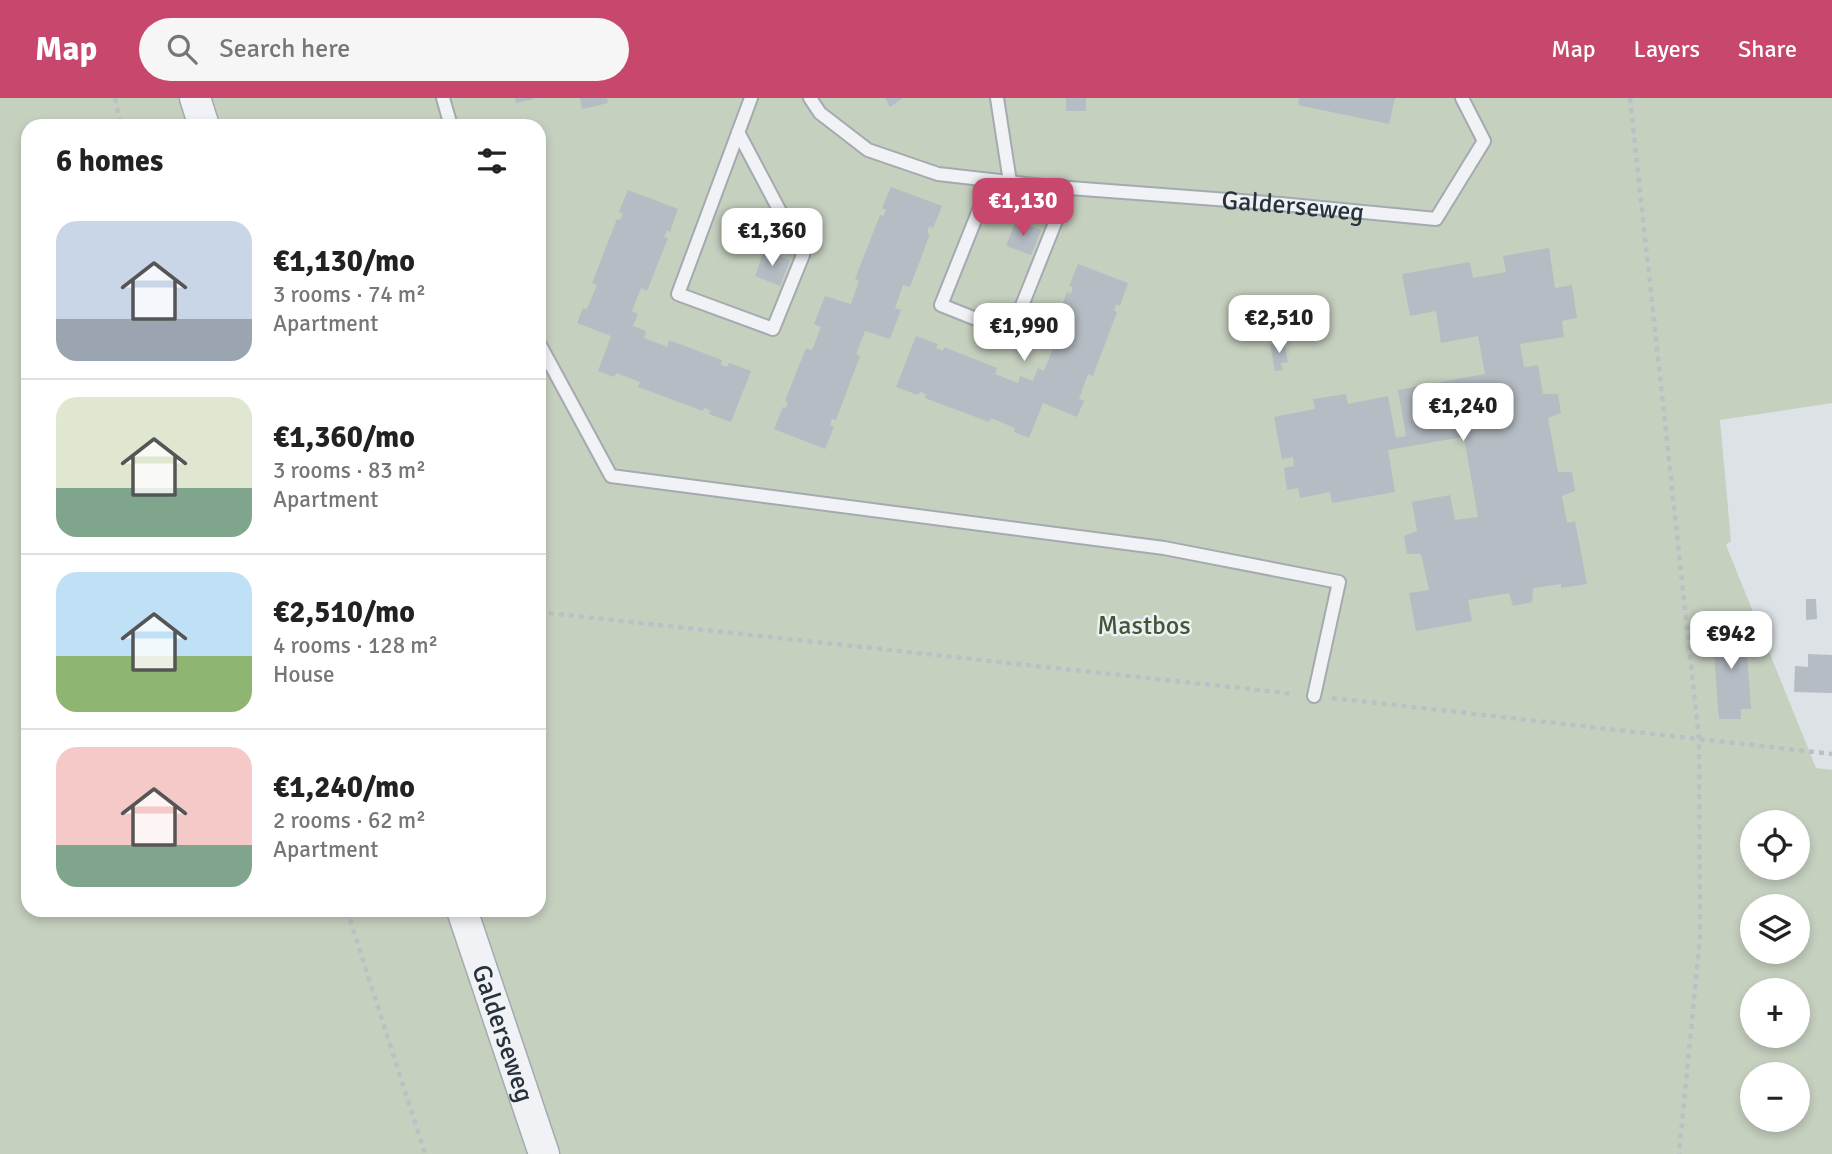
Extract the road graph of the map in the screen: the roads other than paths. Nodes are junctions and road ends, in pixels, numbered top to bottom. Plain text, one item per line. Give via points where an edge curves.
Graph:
1 (195, 98) edge
2 (443, 98) edge
3 (751, 98) edge
4 (810, 98) edge
5 (997, 98) edge
6 (1462, 98) edge
7 (202, 119) edge
8 (450, 119) edge
9 (738, 132) junction
10 (991, 180) junction
11 (1010, 182) junction
12 (1069, 188) junction
13 (546, 356) edge
14 (1314, 696) road end
15 (464, 917) edge
16 (544, 1154) edge

1 - 7 street
2 - 8 lane
3 - 9 lane
4 - 10 lane, Galderseweg via 820,113 868,150 938,174
5 - 11 lane
6 - 12 lane, Galderseweg via 1484,141 1436,219
9 - 9 lane via 678,294 773,329 803,255
10 - 11 lane, Galderseweg
10 - 12 lane via 942,306 1011,333
11 - 12 lane, Galderseweg
13 - 14 lane via 611,476 1164,548 1339,582
15 - 16 street, Galderseweg

